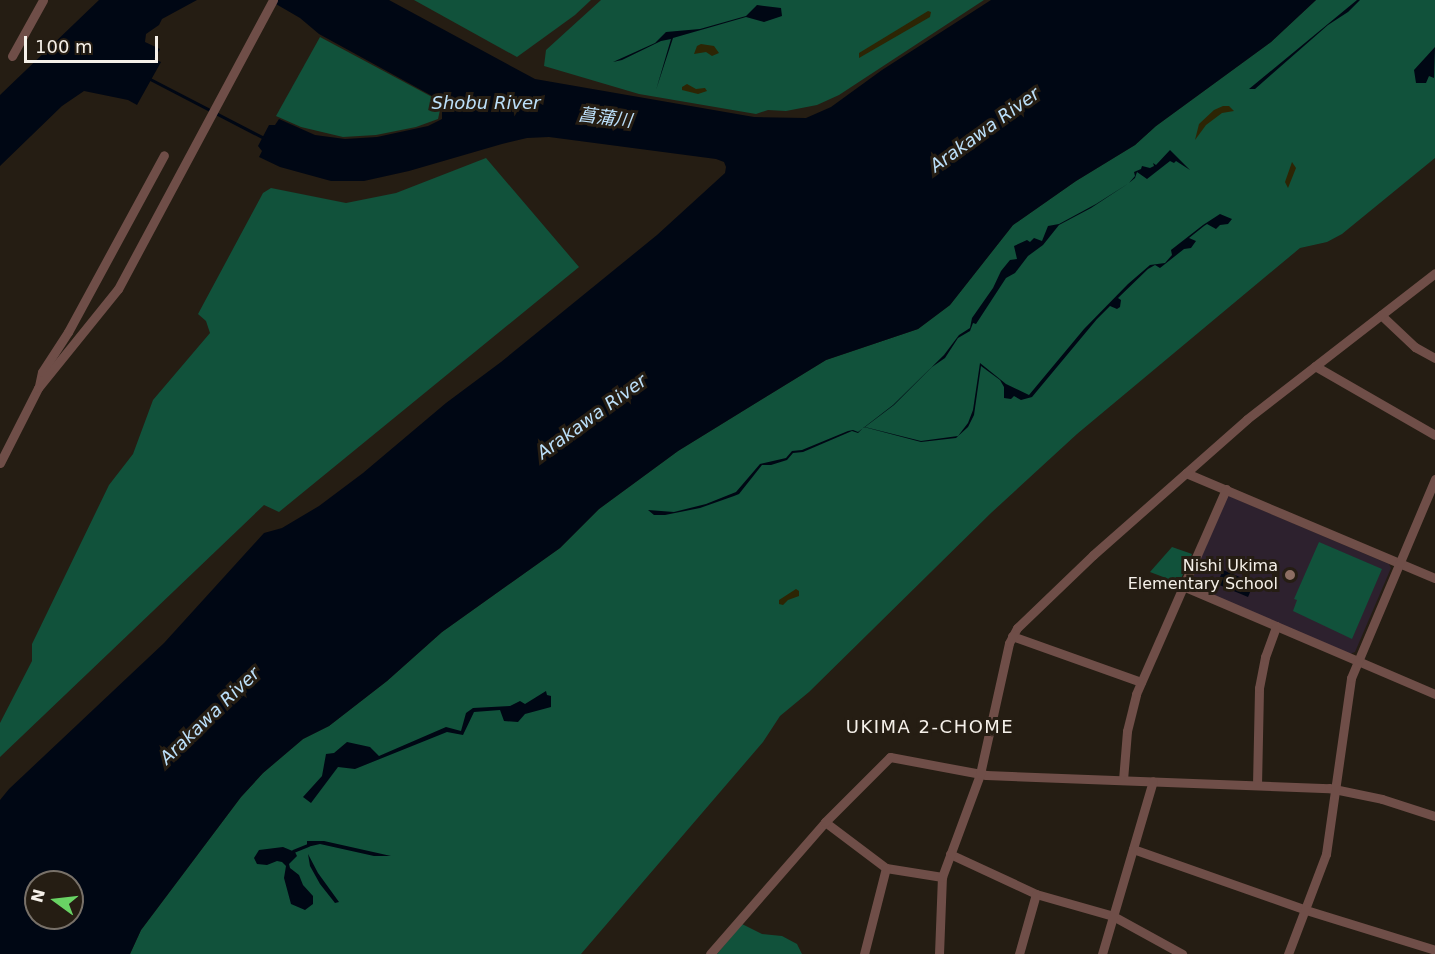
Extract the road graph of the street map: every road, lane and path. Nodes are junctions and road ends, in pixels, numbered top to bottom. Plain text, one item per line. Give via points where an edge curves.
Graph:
1 (43, 0) edge
2 (273, 0) edge
3 (12, 56) dead end
4 (164, 155) dead end
5 (1435, 273) edge
6 (1381, 315) junction
7 (1435, 358) edge
8 (1315, 366) junction
9 (38, 388) junction
10 (1435, 435) edge
11 (1, 458) edge
12 (1186, 472) junction
13 (1435, 479) edge
14 (1226, 489) junction
15 (1400, 563) junction
16 (1435, 578) edge
17 (1183, 586) junction
18 (1276, 626) junction
19 (1012, 636) junction
20 (1358, 661) junction
21 (1141, 682) junction
22 (1435, 694) edge
23 (980, 774) junction
24 (1123, 780) junction
25 (1153, 781) junction
26 (1257, 785) junction
27 (1335, 789) junction
28 (1435, 816) edge
29 (825, 822) junction
30 (1132, 849) junction
31 (951, 854) junction
32 (886, 868) junction
33 (942, 877) junction
34 (1036, 894) junction
35 (1306, 910) junction
36 (1113, 916) junction
37 (1435, 950) edge
38 (710, 954) edge
39 (864, 954) edge
40 (939, 954) edge
41 (1019, 954) edge
42 (1102, 954) edge
43 (1182, 954) edge
44 (1288, 954) edge

1 - 3 street
2 - 9 street via 118,289
4 - 9 street via 68,332 42,372
5 - 6 street
6 - 7 street via 1415,347
6 - 8 street
8 - 10 street
8 - 12 street
9 - 11 street
12 - 14 street
12 - 19 street via 1067,580
13 - 15 street
14 - 15 street
14 - 17 street
15 - 16 street
15 - 20 street
17 - 18 street
17 - 21 street
18 - 20 street
18 - 26 street via 1259,688
19 - 21 street
19 - 23 street
20 - 22 street
20 - 27 street via 1347,697
21 - 24 street via 1128,719
23 - 24 street
23 - 29 street via 890,757
23 - 31 street
24 - 25 street
25 - 26 street
25 - 30 street
26 - 27 street
27 - 28 street
27 - 35 street via 1326,854
29 - 32 street
29 - 38 street
30 - 35 street
30 - 36 street
31 - 33 street
31 - 34 street
32 - 33 street
32 - 39 street
33 - 40 street
34 - 36 street
34 - 41 street
35 - 37 street
35 - 44 street
36 - 42 street
36 - 43 street

